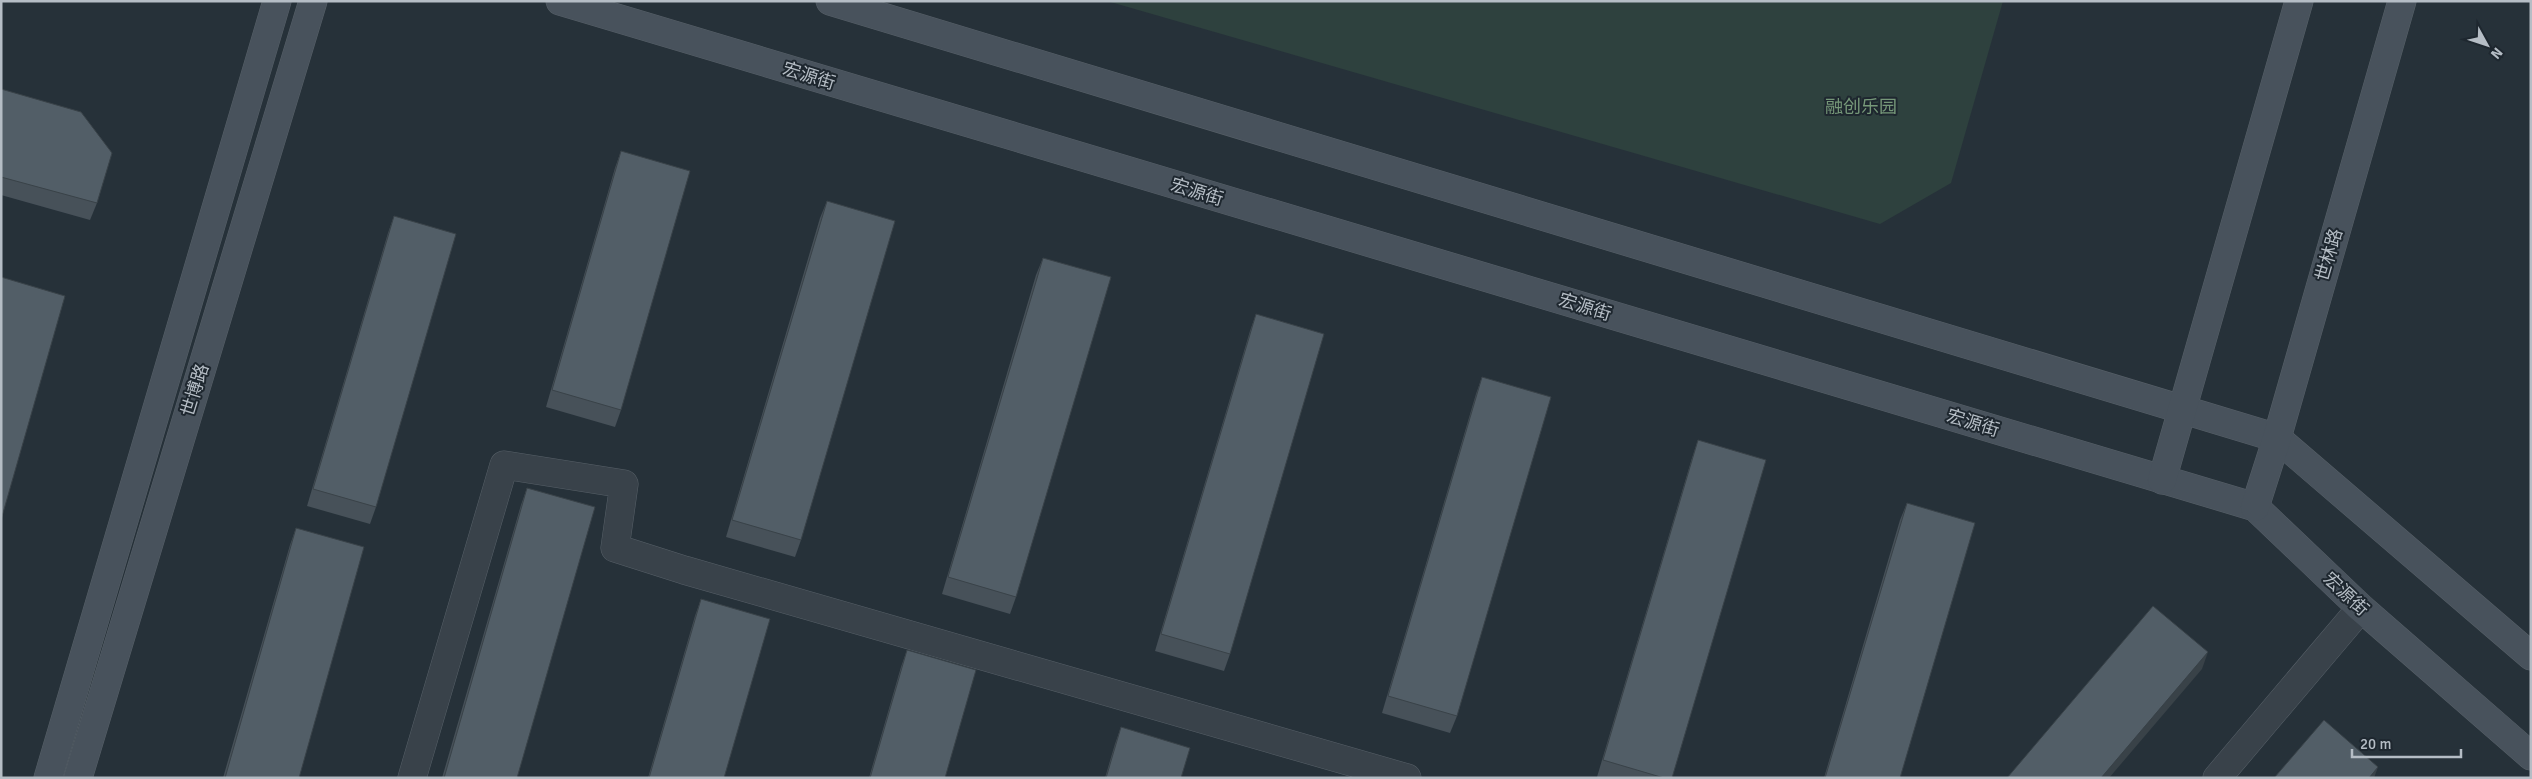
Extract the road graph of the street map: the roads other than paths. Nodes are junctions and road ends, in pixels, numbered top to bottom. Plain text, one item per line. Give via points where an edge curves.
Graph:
1 (277, 1) edge
2 (313, 1) edge
3 (560, 1) edge
4 (830, 1) edge
5 (2299, 1) edge
6 (2402, 1) edge
7 (2181, 409) junction
8 (2277, 438) junction
9 (2162, 480) junction
10 (2255, 507) junction
11 (2360, 608) junction
12 (2531, 656) edge
13 (2531, 756) edge
14 (48, 778) edge
15 (78, 778) edge
16 (412, 778) edge
17 (1407, 778) edge
18 (2217, 778) edge

1 - 14 main road, 世博路
2 - 15 main road, 世博路
3 - 9 main road, 宏源街
4 - 7 main road
5 - 7 main road
6 - 8 main road, 世林路
7 - 8 main road
7 - 9 main road
8 - 10 main road, 世林路
8 - 12 main road
9 - 10 main road, 宏源街
10 - 11 main road, 宏源街
11 - 13 main road, 宏源街
11 - 18 street
16 - 17 street via 504,465 624,484 615,548

